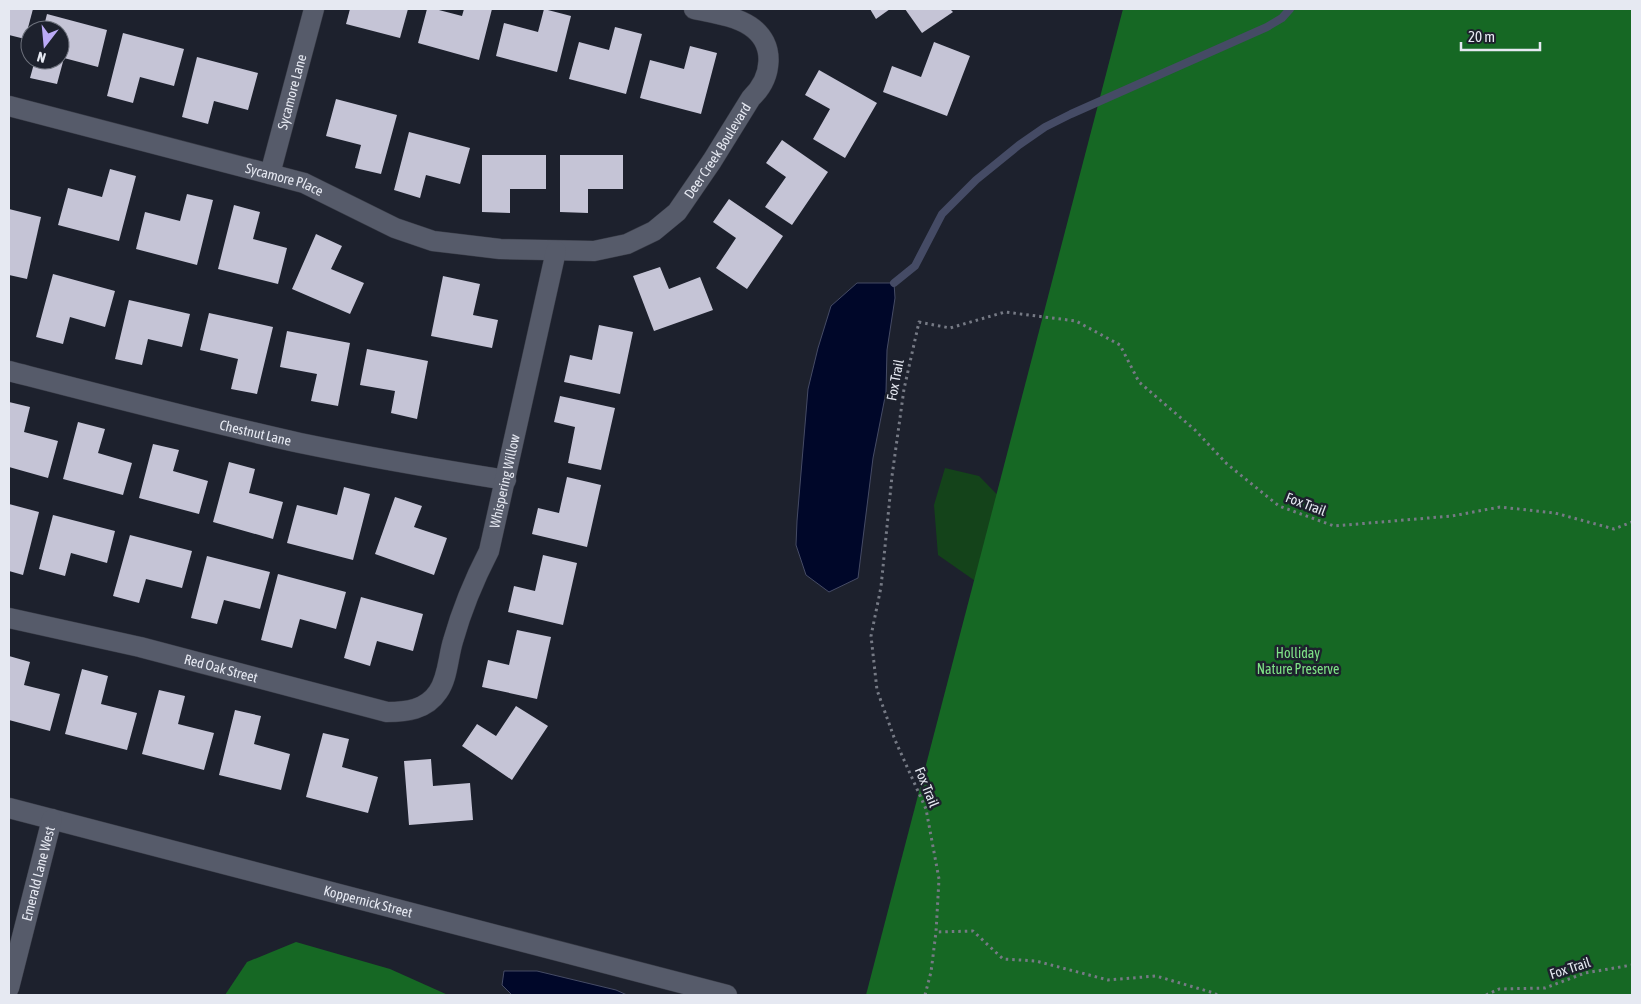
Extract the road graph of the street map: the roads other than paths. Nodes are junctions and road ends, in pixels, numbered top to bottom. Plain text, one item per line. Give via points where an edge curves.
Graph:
1 (314, 9) edge
2 (694, 9) edge
3 (9, 106) edge
4 (270, 174) junction
5 (556, 251) junction
6 (9, 371) edge
7 (506, 480) junction
8 (9, 618) edge
9 (429, 702) joint
10 (9, 808) edge
11 (52, 819) junction
12 (9, 988) edge
13 (727, 995) edge

1 - 4 street, Sycamore Lane
2 - 5 street, Deer Creek Boulevard via 751,26 761,38 769,58 765,80 677,212 654,231 627,244 594,251
3 - 4 street, Sycamore Place
4 - 5 street, Sycamore Place via 304,183 395,228 433,241 500,250
5 - 7 street, Whispering Willow
6 - 7 street, Chestnut Lane via 300,443
7 - 9 street, Whispering Willow via 489,551 462,612 444,683
8 - 9 street, Red Oak Street via 140,647 387,712 408,712
10 - 11 street, Koppernick Street
11 - 12 street, Emerald Lane West
11 - 13 street, Koppernick Street

